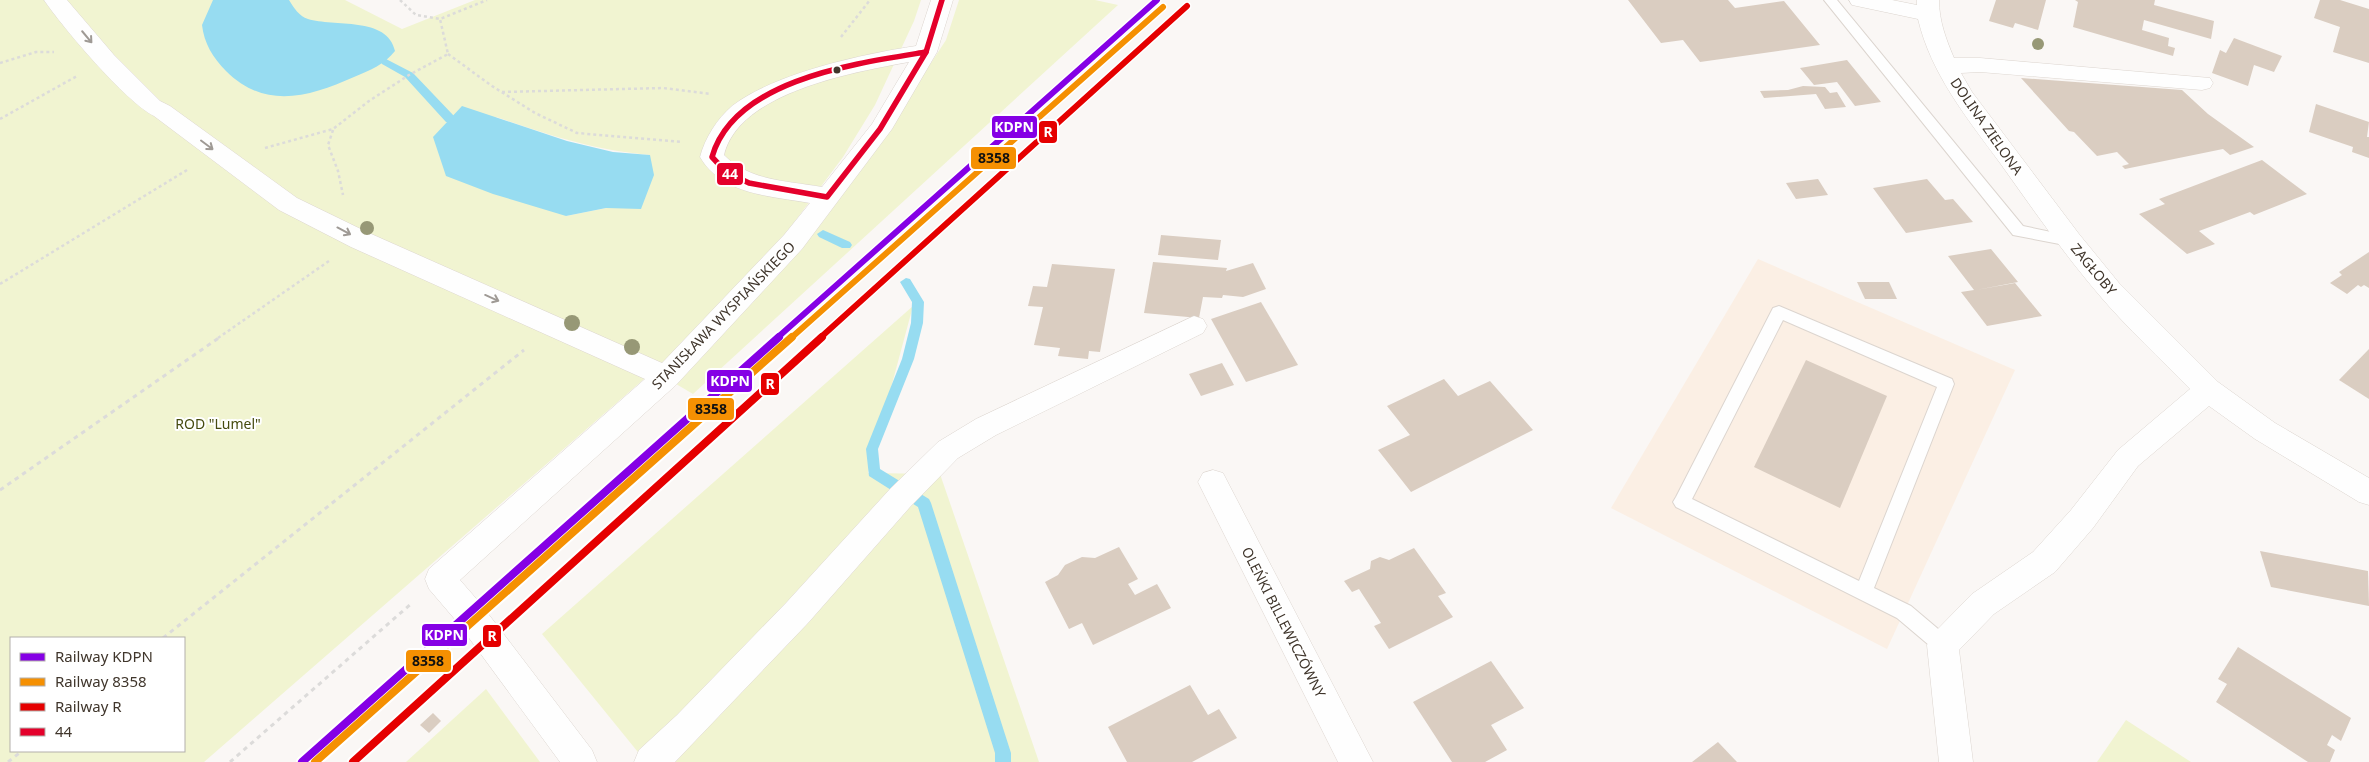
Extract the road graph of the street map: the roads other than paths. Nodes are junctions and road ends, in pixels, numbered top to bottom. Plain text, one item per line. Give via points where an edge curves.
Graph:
1 (55, 0) edge
2 (942, 0) edge
3 (1830, 0) edge
4 (1860, 0) edge
5 (1928, 7) edge
6 (926, 52) junction
7 (1946, 66) junction
8 (2202, 83) dead end
9 (827, 197) junction
10 (2070, 241) junction
11 (1194, 326) dead end
12 (666, 377) junction
13 (2208, 390) junction
14 (1213, 482) dead end
15 (2369, 493) edge
16 (1863, 592) junction
17 (1943, 646) junction
18 (580, 762) edge
19 (652, 762) edge
20 (1356, 762) edge
21 (1956, 762) edge

1 -> 12 street via 96,66 288,204 360,240
2 - 6 street, STANISŁAWA WYSPIAŃSKIEGO
3 - 10 lane, ZAGŁOBY via 2018,231
4 - 5 street
5 - 7 street, DOLINA ZIELONA
6 - 9 street, STANISŁAWA WYSPIAŃSKIEGO via 880,129
6 - 9 street via 906,54 807,80 766,96 740,111 714,145 712,157 726,172 748,184
7 - 8 street via 1980,65
7 - 10 street, DOLINA ZIELONA via 1963,96
9 - 12 street, STANISŁAWA WYSPIAŃSKIEGO via 793,242
10 - 13 street, ZAGŁOBY via 2110,290
11 - 19 street via 986,427 948,450 908,488 797,612
12 - 18 street, STANISŁAWA WYSPIAŃSKIEGO via 440,579
13 - 15 street, ZAGŁOBY via 2264,431
13 - 17 street via 2128,458 2082,519 2044,562 1983,604
14 - 20 street, OLEŃKI BILLEWICZÓWNY
16 - 16 lane via 1946,384 1779,312 1682,502
16 - 17 lane via 1904,612
17 - 21 street

